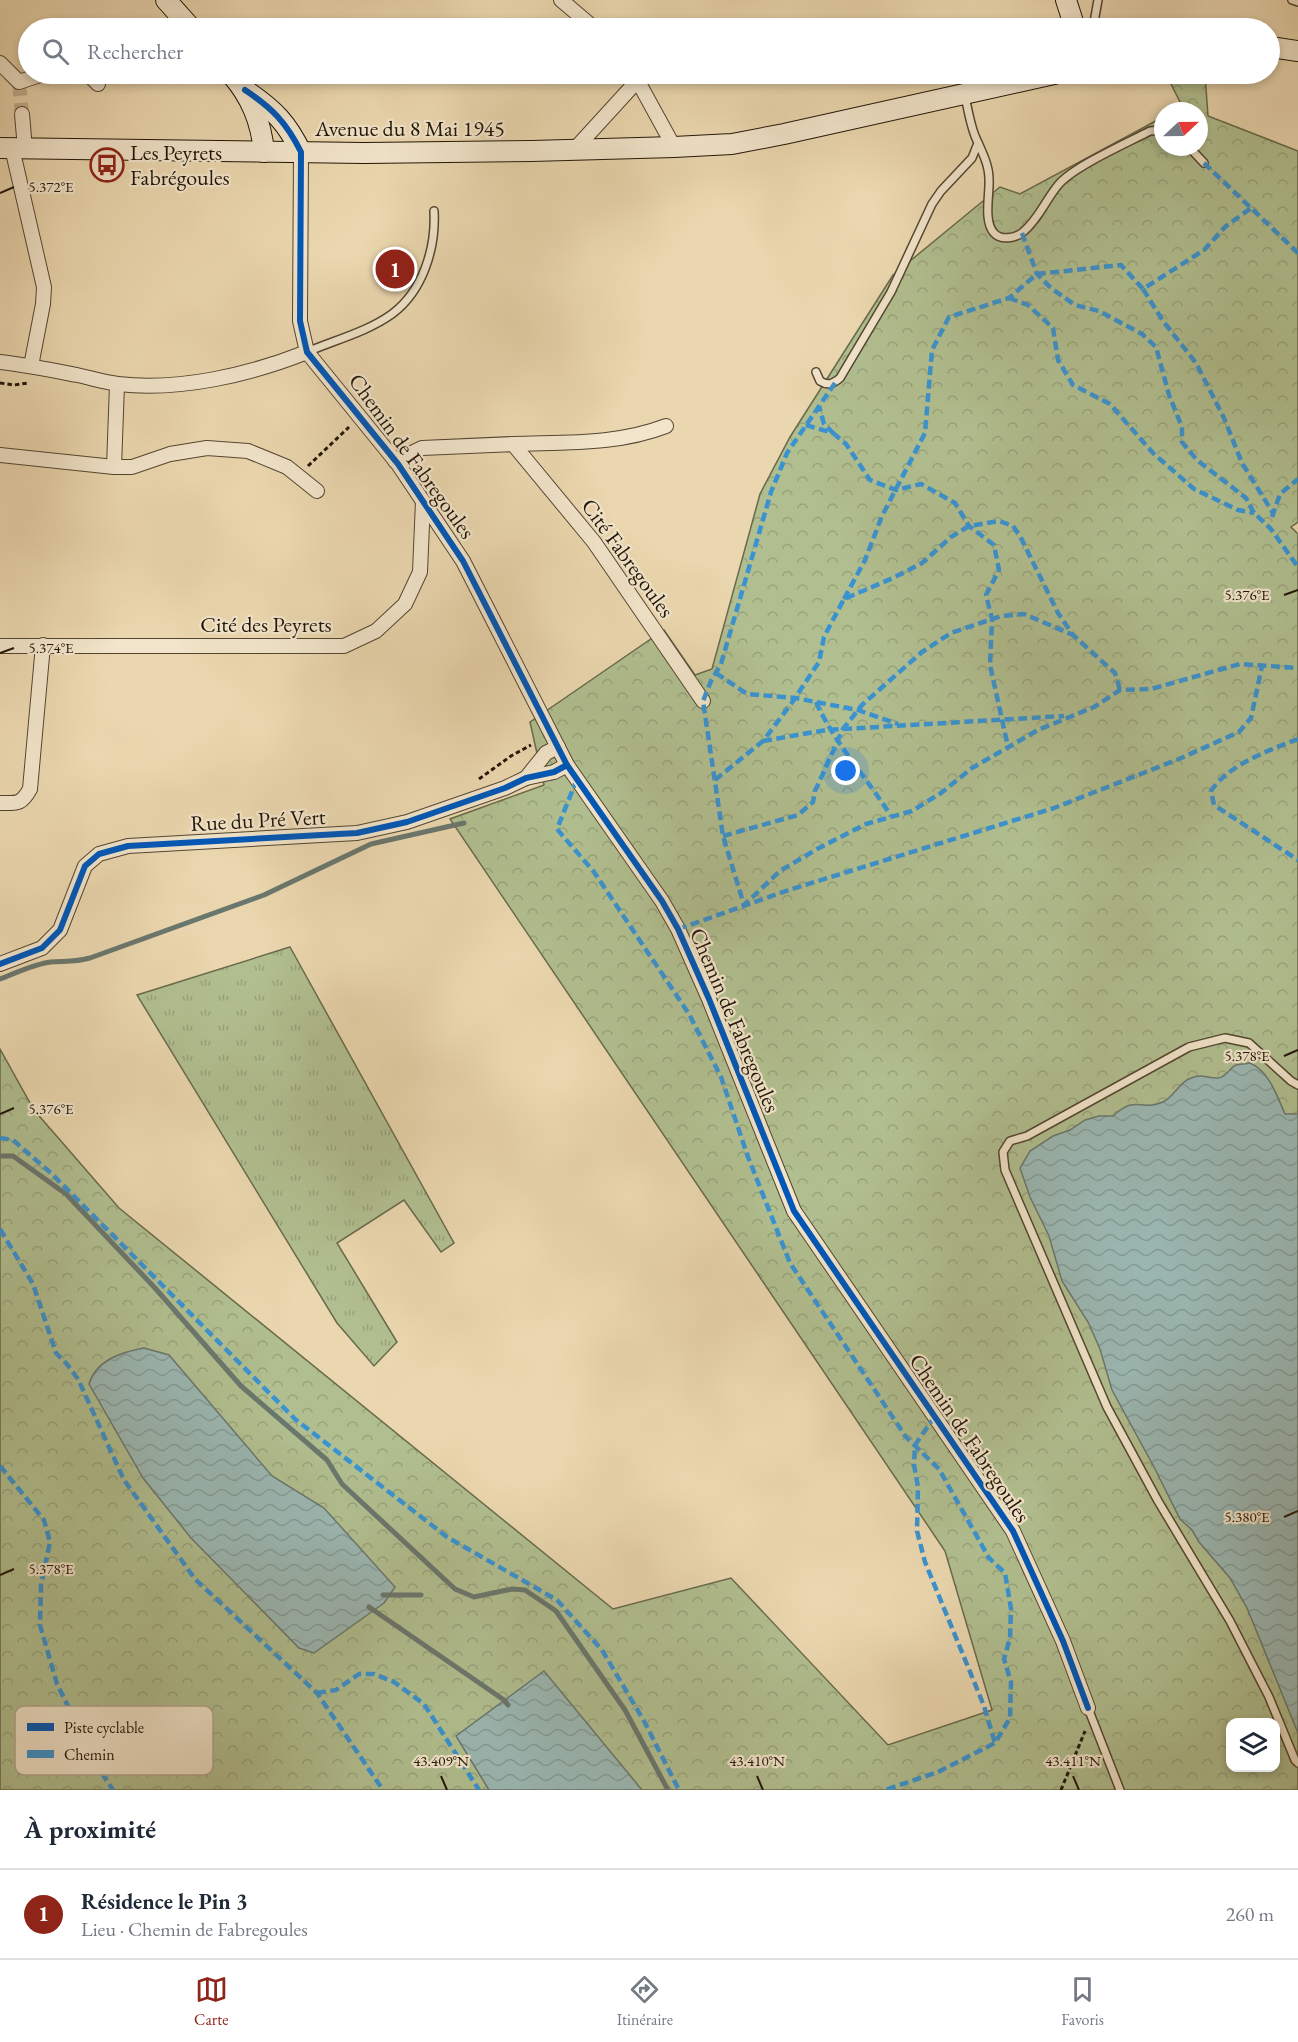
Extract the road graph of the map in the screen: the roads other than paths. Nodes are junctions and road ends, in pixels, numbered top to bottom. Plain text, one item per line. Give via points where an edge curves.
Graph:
1 (166, 0) edge
2 (561, 0) edge
3 (1066, 0) edge
4 (1098, 0) edge
5 (1292, 0) edge
6 (1298, 2) edge
7 (182, 18) edge
8 (582, 18) edge
9 (1072, 18) edge
10 (1095, 18) edge
11 (1280, 49) edge
12 (1298, 51) edge
13 (0, 63) edge
14 (18, 81) tunnel mouth
15 (240, 84) edge
16 (630, 84) edge
17 (640, 84) edge
18 (1009, 84) edge
19 (245, 90) junction
20 (964, 94) junction
21 (22, 114) tunnel mouth
22 (1154, 131) edge
23 (978, 143) junction
24 (674, 147) junction
25 (13, 148) edge
26 (575, 149) junction
27 (264, 152) junction
28 (301, 152) junction
29 (1197, 156) edge
30 (1204, 163) dead end
31 (434, 211) dead end
32 (307, 352) junction
33 (0, 362) edge
34 (31, 366) junction
35 (816, 372) dead end
36 (117, 384) junction
37 (666, 426) dead end
38 (513, 444) junction
39 (0, 455) edge
40 (395, 461) junction
41 (114, 467) junction
42 (317, 491) dead end
43 (423, 501) junction
44 (43, 645) junction
45 (0, 646) edge
46 (703, 701) dead end
47 (558, 747) junction
48 (567, 765) junction
49 (526, 778) junction
50 (0, 802) edge
51 (0, 964) edge
52 (1298, 1085) edge
53 (1090, 1712) joint
54 (1298, 1763) edge
55 (1120, 1790) edge

1 - 7 main road
2 - 8 street
3 - 9 main road
4 - 10 lane
5 - 6 lane
11 - 12 main road
13 - 14 street
15 - 19 main road
16 - 26 street
17 - 24 street
18 - 20 main road, Avenue du 8 Mai 1945
19 - 27 main road via 256,111
19 - 28 main road via 267,105 290,130
20 - 23 lane
20 - 24 main road, Avenue du 8 Mai 1945 via 732,144
21 - 25 street
22 - 23 lane via 1075,171 1059,183 1022,233 1002,238 993,233 988,219 989,177
23 - 35 lane via 972,158 933,204 891,292 840,378 828,385 820,381
24 - 26 main road, Avenue du 8 Mai 1945
25 - 27 main road, Avenue du 8 Mai 1945
25 - 34 street via 44,287
26 - 28 main road, Avenue du 8 Mai 1945
27 - 28 main road, Avenue du 8 Mai 1945
28 - 32 street, Chemin de Fabregoules via 300,321
29 - 30 lane
31 - 32 lane via 435,232 426,264 411,294 392,314
32 - 36 street via 209,381
32 - 40 street, Chemin de Fabregoules
33 - 34 street
34 - 36 street
36 - 41 street
37 - 38 street via 616,440
38 - 40 street via 422,448
38 - 46 street, Cité Fabregoules via 594,542
39 - 41 street
40 - 43 street, Chemin de Fabregoules
41 - 42 street via 132,467 170,454 207,448 248,451 287,466
43 - 44 street, Cité des Peyrets via 420,572 405,604 376,631 344,646
43 - 47 street, Chemin de Fabregoules via 463,561
44 - 45 street, Cité des Peyrets
44 - 50 street via 30,789 17,804
47 - 48 street, Chemin de Fabregoules
47 - 49 street, Rue du Pré Vert via 546,753
48 - 49 street, Rue du Pré Vert
48 - 53 street, Chemin de Fabregoules via 678,928 794,1211 1013,1531
49 - 51 street, Rue du Pré Vert via 407,822 357,833 128,846 99,854 85,866 60,930 42,948
52 - 54 lane via 1249,1043 1225,1038 1189,1047 1027,1136 1010,1141 1003,1152 1005,1170 1107,1407 1230,1621
53 - 55 lane

